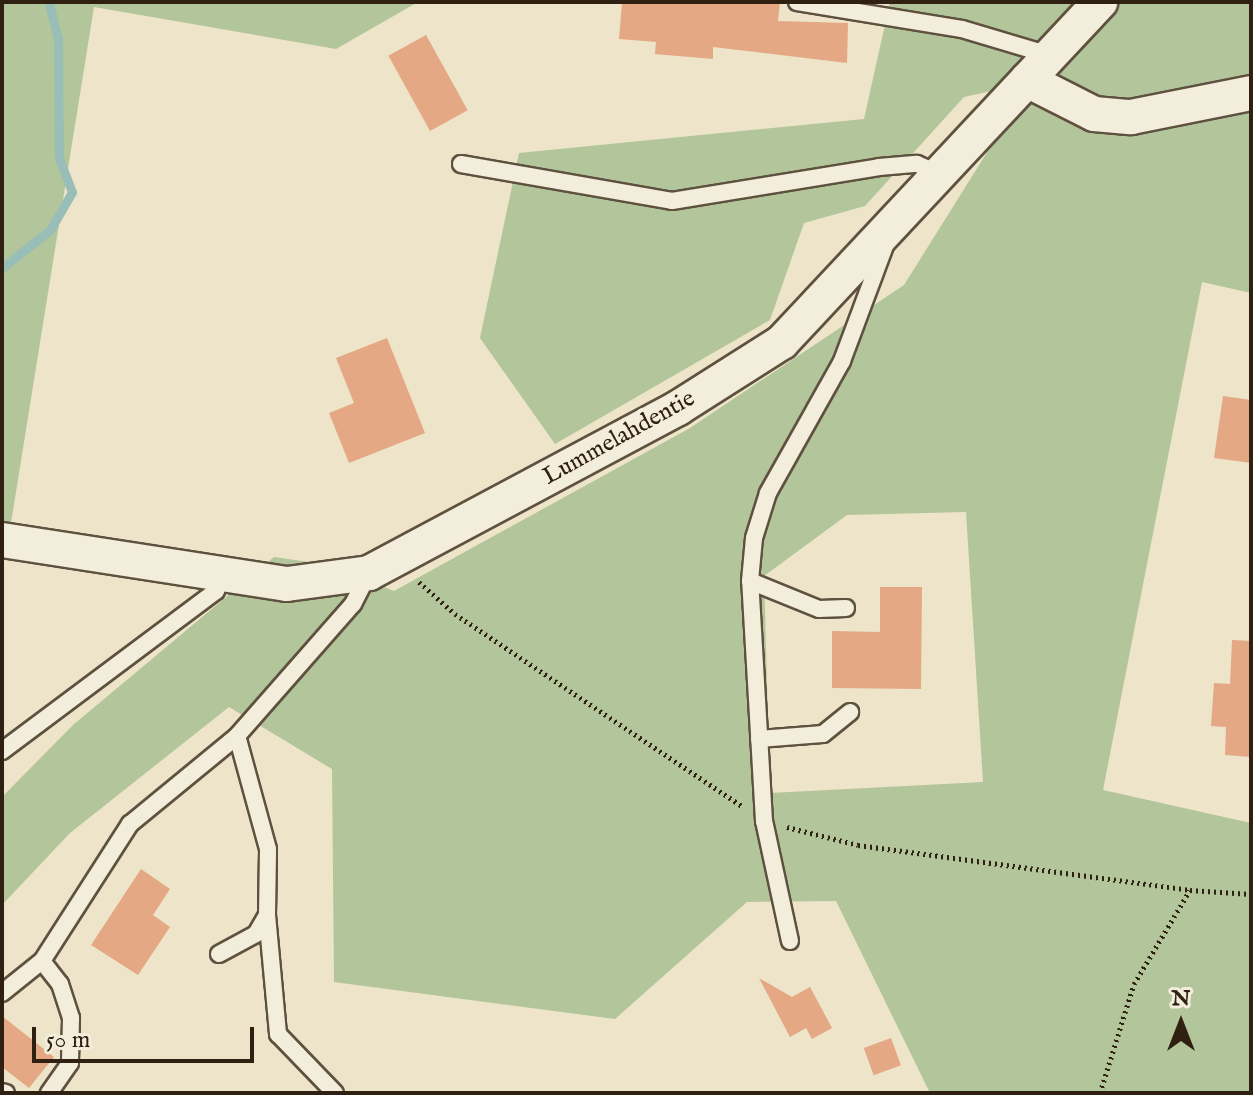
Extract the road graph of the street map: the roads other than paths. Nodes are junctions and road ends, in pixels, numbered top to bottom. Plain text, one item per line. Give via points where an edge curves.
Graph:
1 (797, 2) edge
2 (1100, 2) edge
3 (1038, 67) junction
4 (1251, 93) edge
5 (461, 164) dead end
6 (940, 174) junction
7 (891, 230) junction
8 (2, 540) edge
9 (382, 566) junction
10 (223, 574) junction
11 (750, 581) junction
12 (846, 608) dead end
13 (850, 712) dead end
14 (237, 736) junction
15 (759, 739) junction
16 (2, 751) edge
17 (267, 915) junction
18 (790, 941) dead end
19 (219, 954) dead end
20 (42, 961) junction
21 (2, 993) edge
22 (49, 1093) edge
23 (335, 1093) edge

1 - 3 lane via 962,29
2 - 3 street, Lummelahdentie
3 - 4 street via 1094,114 1131,117
3 - 6 street, Lummelahdentie
5 - 6 lane via 672,201 879,167 917,164
6 - 7 street, Lummelahdentie
7 - 9 street, Lummelahdentie via 782,342 678,408
7 - 11 lane via 842,361 768,493
8 - 10 street, Lummelahdentie
9 - 10 street, Lummelahdentie via 287,584
9 - 14 lane
10 - 16 lane via 216,591
11 - 12 lane via 819,609
11 - 15 lane
13 - 15 lane via 823,734
14 - 17 lane via 268,849
14 - 20 lane via 130,824
15 - 18 lane via 764,821
17 - 19 lane via 256,934
17 - 23 lane via 278,1034
20 - 21 lane
20 - 22 lane via 60,984 71,1018 70,1063

